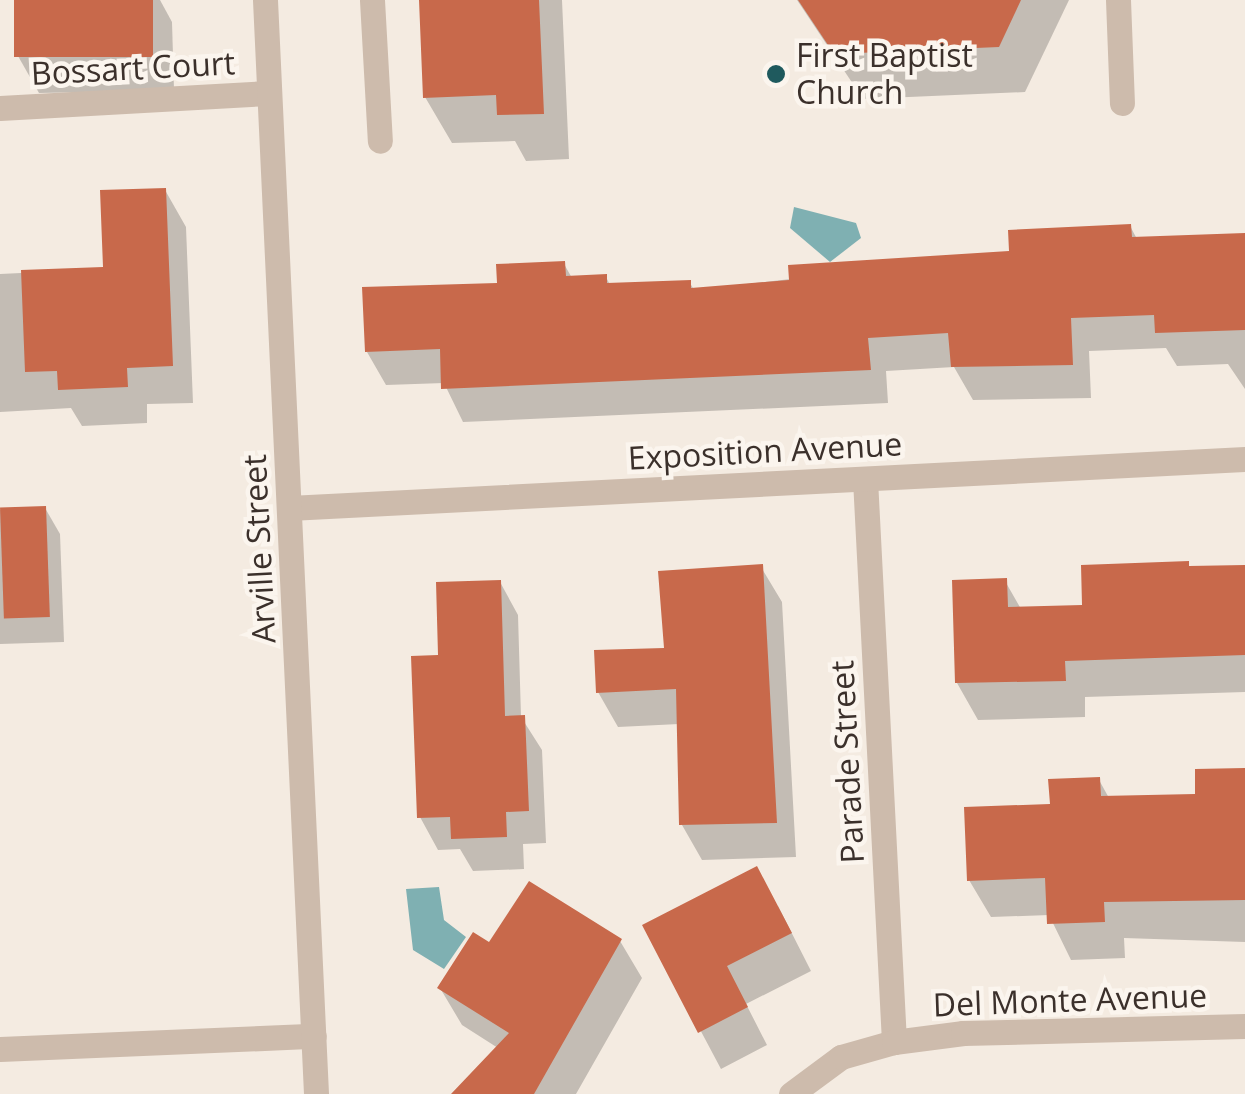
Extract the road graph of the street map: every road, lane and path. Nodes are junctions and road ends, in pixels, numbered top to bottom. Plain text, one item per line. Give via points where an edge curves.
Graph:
1 (265, 0) edge
2 (372, 0) edge
3 (1118, 0) edge
4 (269, 93) junction
5 (1122, 103) dead end
6 (0, 108) edge
7 (380, 141) dead end
8 (1245, 459) edge
9 (866, 479) junction
10 (289, 508) junction
11 (1245, 1026) edge
12 (314, 1036) junction
13 (894, 1042) junction
14 (0, 1049) edge
15 (316, 1094) edge
16 (792, 1094) edge

1 - 4 street, Arville Street
2 - 7 street
3 - 5 street
4 - 6 street, Bossart Court
4 - 10 street, Arville Street
8 - 9 street, Exposition Avenue
9 - 10 street, Exposition Avenue
9 - 13 street, Parade Street
10 - 12 street, Arville Street
11 - 13 street, Del Monte Avenue via 964,1032
12 - 14 street
12 - 15 street, Arville Street
13 - 16 street, Del Monte Avenue via 842,1057

